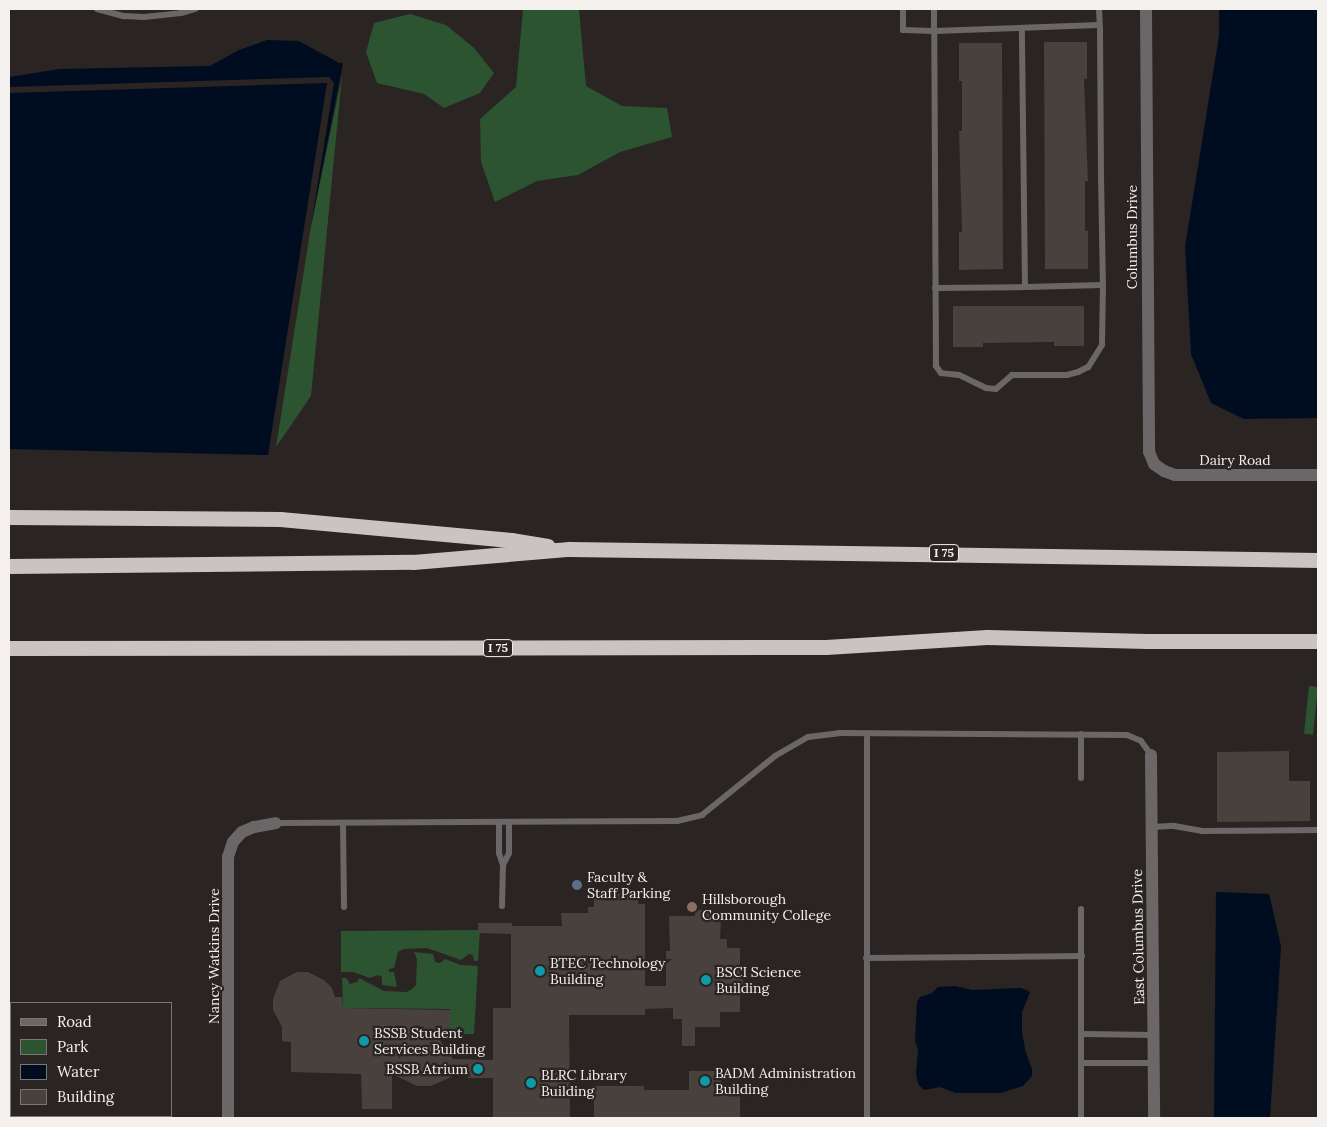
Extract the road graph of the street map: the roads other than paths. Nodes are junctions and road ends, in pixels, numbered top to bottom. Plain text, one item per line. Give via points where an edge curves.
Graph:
1 (97, 9) edge
2 (140, 9) edge
3 (195, 9) edge
4 (903, 9) edge
5 (934, 9) edge
6 (1099, 9) edge
7 (1146, 9) edge
8 (144, 17) junction
9 (1100, 25) junction
10 (1022, 28) junction
11 (934, 31) junction
12 (1103, 285) junction
13 (1025, 287) junction
14 (935, 288) junction
15 (1154, 464) joint
16 (1318, 475) edge
17 (9, 518) edge
18 (570, 549) junction
19 (1318, 560) edge
20 (9, 566) edge
21 (1318, 641) edge
22 (9, 648) edge
23 (867, 733) junction
24 (1081, 734) junction
25 (1151, 755) joint
26 (1081, 778) dead end
27 (499, 822) junction
28 (509, 822) junction
29 (276, 823) joint
30 (343, 823) junction
31 (1152, 827) junction
32 (1318, 830) edge
33 (503, 865) junction
34 (502, 906) dead end
35 (344, 907) dead end
36 (1081, 909) dead end
37 (1082, 956) junction
38 (866, 958) junction
39 (1082, 1034) junction
40 (1154, 1035) junction
41 (1082, 1062) junction
42 (1154, 1062) junction
43 (228, 1118) edge
44 (867, 1118) edge
45 (1081, 1118) edge
46 (1154, 1118) edge

1 - 8 lane
2 - 8 lane
3 - 8 lane
4 - 11 lane via 903,30
5 - 11 lane
6 - 9 lane
7 - 15 street, Columbus Drive via 1148,437
9 - 10 lane
9 - 12 lane
10 - 11 lane
10 - 13 lane
11 - 14 lane
12 - 13 lane
12 - 14 lane via 1102,345 1088,367 1067,376 1012,375 996,389 986,388 959,375 941,373 936,366
13 - 14 lane
15 - 16 street, Dairy Road via 1175,474
17 - 18 highway via 280,519 511,540
18 - 19 highway, I 75
18 - 20 highway, I 75 via 413,562
21 - 22 highway, I 75 via 987,637 816,647
23 - 24 lane
23 - 28 lane via 808,737 775,756 702,815 677,821
23 - 38 lane
24 - 25 lane via 1135,736
24 - 26 lane
25 - 31 street, East Columbus Drive
27 - 28 lane
27 - 30 lane
27 - 33 lane via 499,853
28 - 33 lane via 509,853
29 - 30 lane
29 - 43 street, Nancy Watkins Drive via 242,832 233,842 228,857
30 - 35 lane
31 - 32 lane via 1174,826 1203,831
31 - 40 street, East Columbus Drive
33 - 34 lane
36 - 37 lane
37 - 38 lane
37 - 39 lane
38 - 44 lane
39 - 40 lane
39 - 41 lane
40 - 42 street, East Columbus Drive
41 - 42 lane
41 - 45 lane
42 - 46 street, East Columbus Drive

